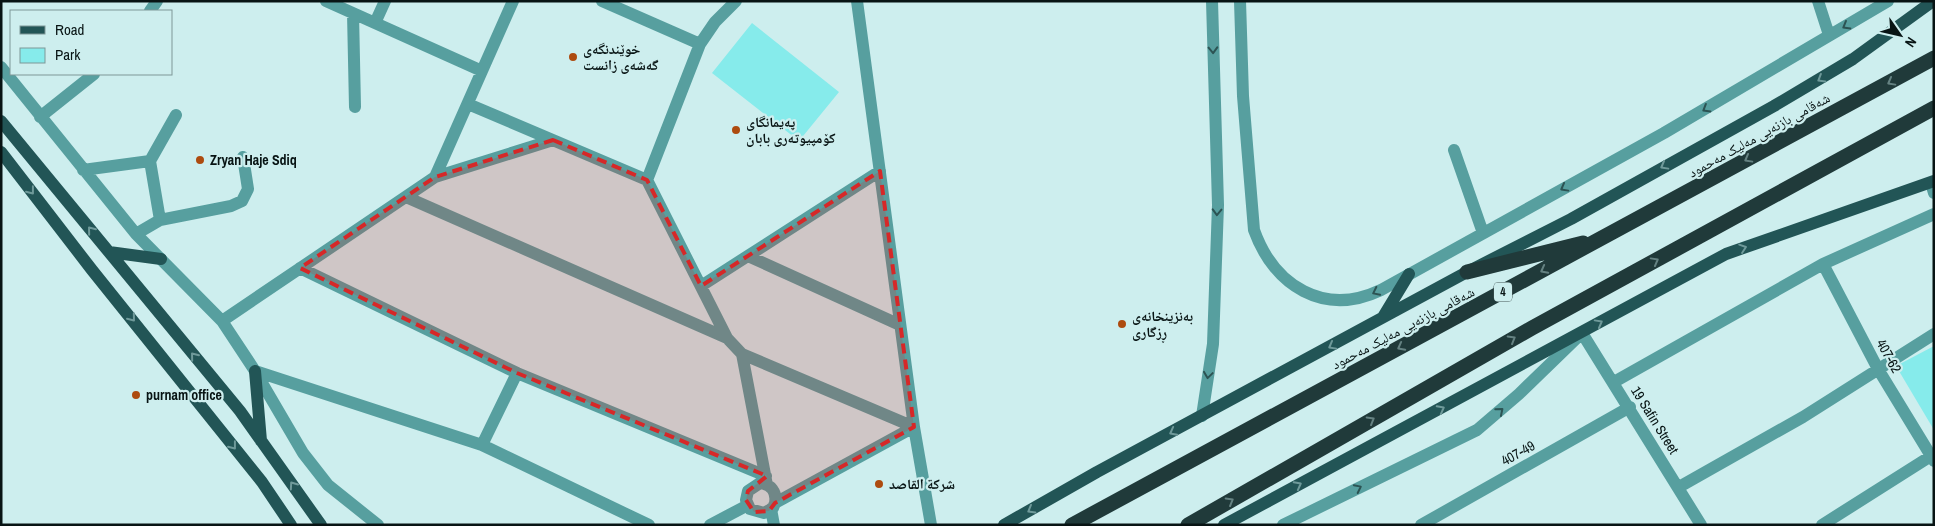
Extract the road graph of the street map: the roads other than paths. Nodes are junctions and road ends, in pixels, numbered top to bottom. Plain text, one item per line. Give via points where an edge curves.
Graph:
1 (326, 1) edge
2 (385, 1) edge
3 (513, 1) edge
4 (602, 1) edge
5 (736, 1) edge
6 (857, 1) edge
7 (1212, 1) edge
8 (1240, 1) edge
9 (1818, 1) edge
10 (1888, 1) edge
11 (1933, 1) edge
12 (353, 13) junction
13 (375, 23) junction
14 (1829, 36) junction
15 (700, 44) junction
16 (1934, 58) edge
17 (1, 67) edge
18 (482, 71) junction
19 (93, 75) edge
20 (468, 104) junction
21 (355, 107) dead end
22 (1934, 108) edge
23 (176, 115) dead end
24 (40, 117) junction
25 (1, 120) edge
26 (553, 140) junction
27 (1454, 150) dead end
28 (1, 152) edge
29 (243, 157) dead end
30 (150, 161) junction
31 (83, 170) junction
32 (880, 171) junction
33 (435, 178) junction
34 (647, 180) junction
35 (1933, 186) edge
36 (406, 197) junction
37 (1934, 214) edge
38 (160, 220) junction
39 (1483, 233) junction
40 (136, 234) junction
41 (1606, 237) junction
42 (109, 252) junction
43 (748, 256) junction
44 (161, 259) junction
45 (1823, 264) junction
46 (300, 268) junction
47 (1466, 272) junction
48 (1409, 274) junction
49 (701, 286) junction
50 (1381, 319) junction
51 (222, 321) junction
52 (900, 325) junction
53 (1582, 333) junction
54 (1934, 334) edge
55 (727, 338) junction
56 (742, 354) junction
57 (1878, 369) junction
58 (255, 371) junction
59 (517, 373) junction
60 (1614, 382) junction
61 (1630, 407) junction
62 (1202, 416) junction
63 (914, 427) junction
64 (261, 441) junction
65 (482, 445) junction
66 (1932, 458) edge
67 (767, 480) junction
68 (1679, 487) junction
69 (748, 505) junction
70 (773, 506) junction
71 (1840, 520) edge
72 (292, 525) edge
73 (321, 525) edge
74 (378, 525) edge
75 (649, 525) edge
76 (710, 525) edge
77 (774, 525) edge
78 (931, 525) edge
79 (1004, 525) edge
80 (1072, 525) edge
81 (1188, 525) edge
82 (1224, 525) edge
83 (1283, 525) edge
84 (1421, 525) edge
85 (1701, 525) edge
86 (1822, 525) edge

1 - 12 street
2 - 13 street
3 - 18 street
4 - 15 street
5 - 15 street via 715,22
6 - 32 street
7 -> 62 street via 1218,205 1213,344
48 -> 8 street via 1368,296 1329,299 1289,283 1261,250 1254,230 1243,96
9 - 14 street
10 -> 14 street
11 -> 47 main road via 1811,85 1571,218
12 - 13 street
12 - 21 street
13 - 18 street
14 -> 39 street via 1664,134
15 - 34 street
16 -> 41 highway, شەقامی بازنەیی مەلیک مەحمود / 4
17 - 24 street
18 - 20 street
19 - 24 street
20 - 26 street
20 - 33 street
81 -> 22 highway via 1532,328
23 - 30 street
24 - 31 street
42 -> 25 main road
26 - 33 street
26 - 34 street
27 - 39 street
28 -> 72 main road via 262,482
29 - 38 street via 248,189 242,201
30 - 31 street
30 - 38 street
31 - 40 street
32 - 43 street
32 - 52 street
33 - 36 street
34 - 49 street
53 -> 35 main road via 1726,254
36 - 46 street
36 - 55 street
37 - 45 street
38 - 40 street
39 - 48 street
40 - 44 street
41 - 47 highway
41 -> 80 highway, شەقامی بازنەیی مەلیک مەحمود / 4
42 - 44 main road
64 -> 42 main road
43 - 49 street
43 - 52 street
44 - 51 street
45 - 57 street, 407-62
45 - 60 street
46 - 51 street
46 - 59 street
47 - 50 main road
48 - 50 main road
49 - 55 street
50 -> 62 main road
51 - 58 street
52 - 63 street
53 - 60 street, 19 Safin Street
82 -> 53 main road
83 -> 53 street via 1477,430 1520,394
54 - 57 street
55 - 56 street
56 - 63 street
56 - 67 street
57 - 66 street, 407-62
57 - 68 street via 1802,417
58 - 64 main road
58 - 65 street
58 - 74 street via 303,453 328,485
59 - 65 street
59 - 67 street
60 - 61 street, 19 Safin Street
61 - 68 street, 19 Safin Street
61 - 84 street, 407-49
62 -> 79 main road
63 - 70 street
63 - 78 street
73 -> 64 main road
65 - 75 street
66 - 71 street
67 - 69 street via 751,487 746,495
67 - 70 street via 775,494
68 - 85 street, 19 Safin Street
69 - 70 street via 759,513
69 - 76 street
70 - 77 street
71 - 86 street

